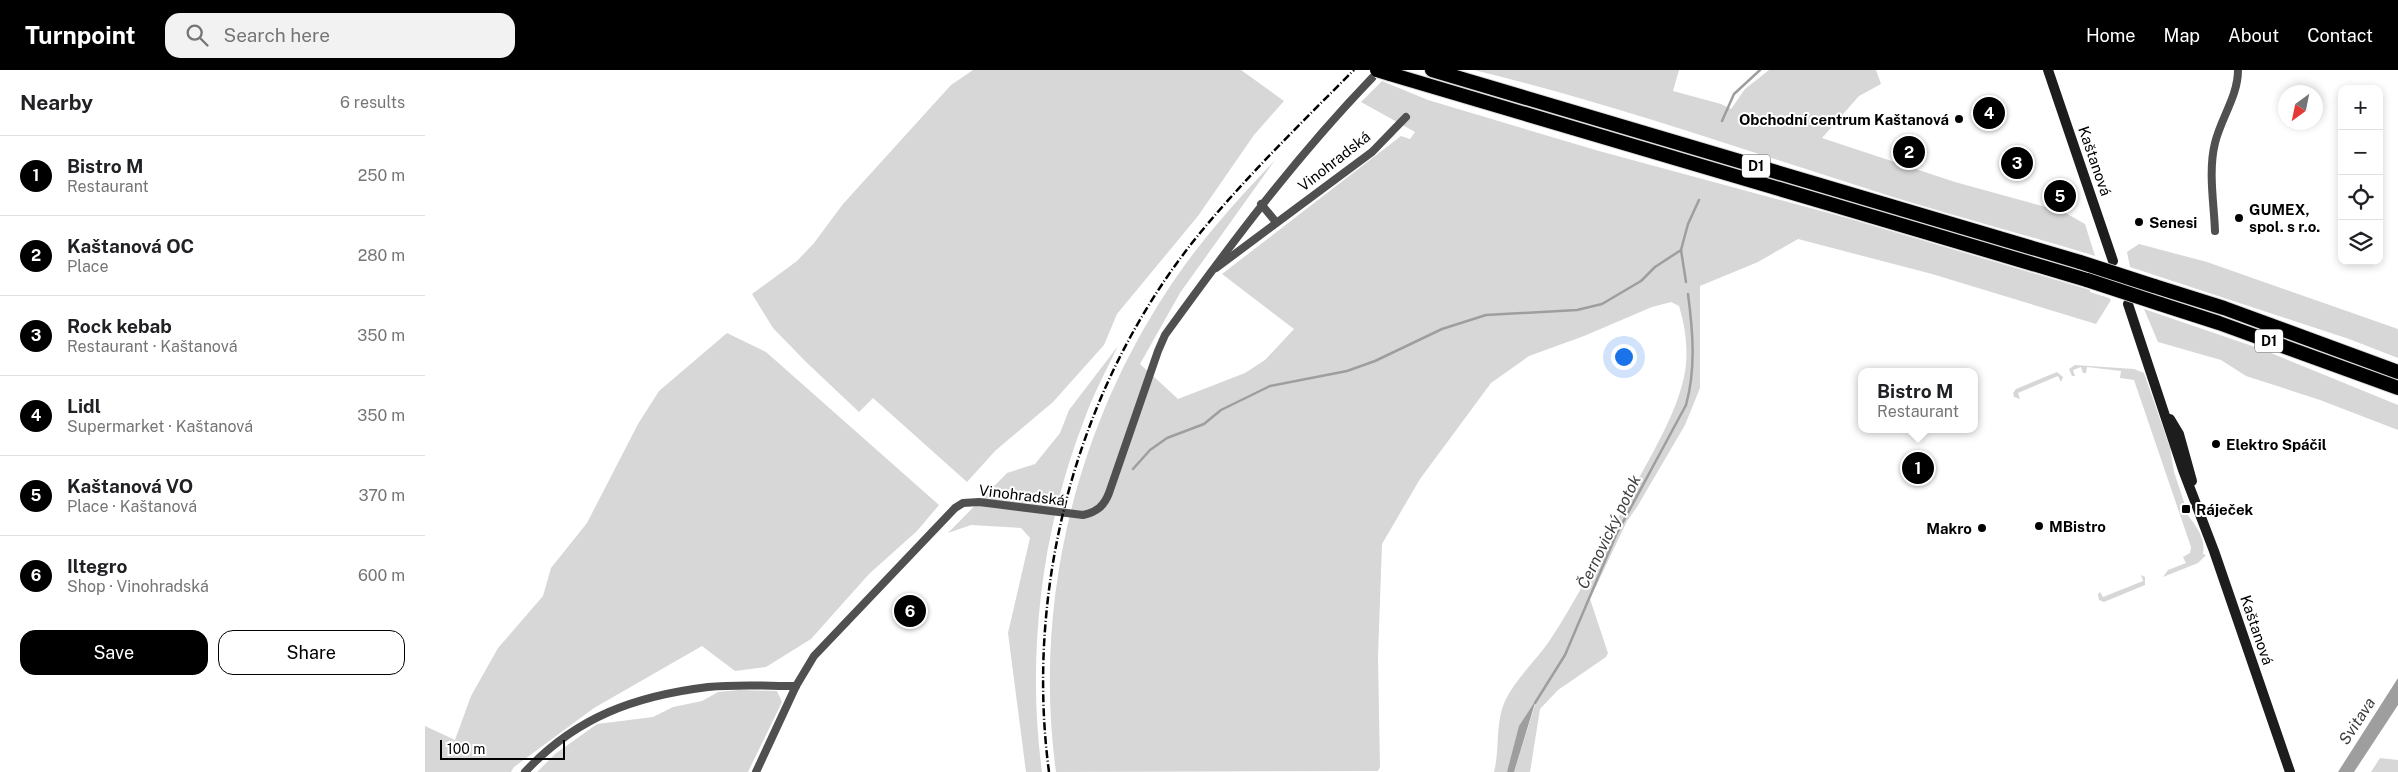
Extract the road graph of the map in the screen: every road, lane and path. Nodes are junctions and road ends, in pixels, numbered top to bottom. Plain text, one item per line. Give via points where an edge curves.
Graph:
1 (1431, 70) edge
2 (2048, 70) edge
3 (2238, 70) edge
4 (1379, 74) edge
5 (1406, 117) dead end
6 (1261, 204) junction
7 (1275, 222) junction
8 (2215, 231) dead end
9 (2113, 261) dead end
10 (1209, 274) junction
11 (2128, 304) dead end
12 (2398, 372) edge
13 (2376, 380) junction
14 (2398, 388) edge
15 (2398, 393) edge
16 (796, 686) junction
17 (525, 772) edge
18 (756, 772) edge
19 (2290, 772) edge

1 - 12 highway, D1, bridge via 2080,262 2224,308
2 - 9 main road, Kaštanová
3 - 8 street via 2232,98 2215,143 2212,164
4 - 6 street, Vinohradská via 1318,135
4 - 13 highway, D1, bridge via 2087,280
5 - 7 street, Vinohradská via 1371,152
6 - 7 street
6 - 10 street, Vinohradská
7 - 10 street, Vinohradská
10 - 16 street, Vinohradská via 1165,335 1109,493 1099,508 1090,514 1074,515 979,502 963,503 948,514 815,656
11 - 19 main road, Kaštanová via 2166,412 2179,434 2190,466 2196,499
13 - 14 highway, D1
13 - 15 highway
16 - 17 street via 709,687 641,699 591,719 540,756
16 - 18 street, Vinohradská

